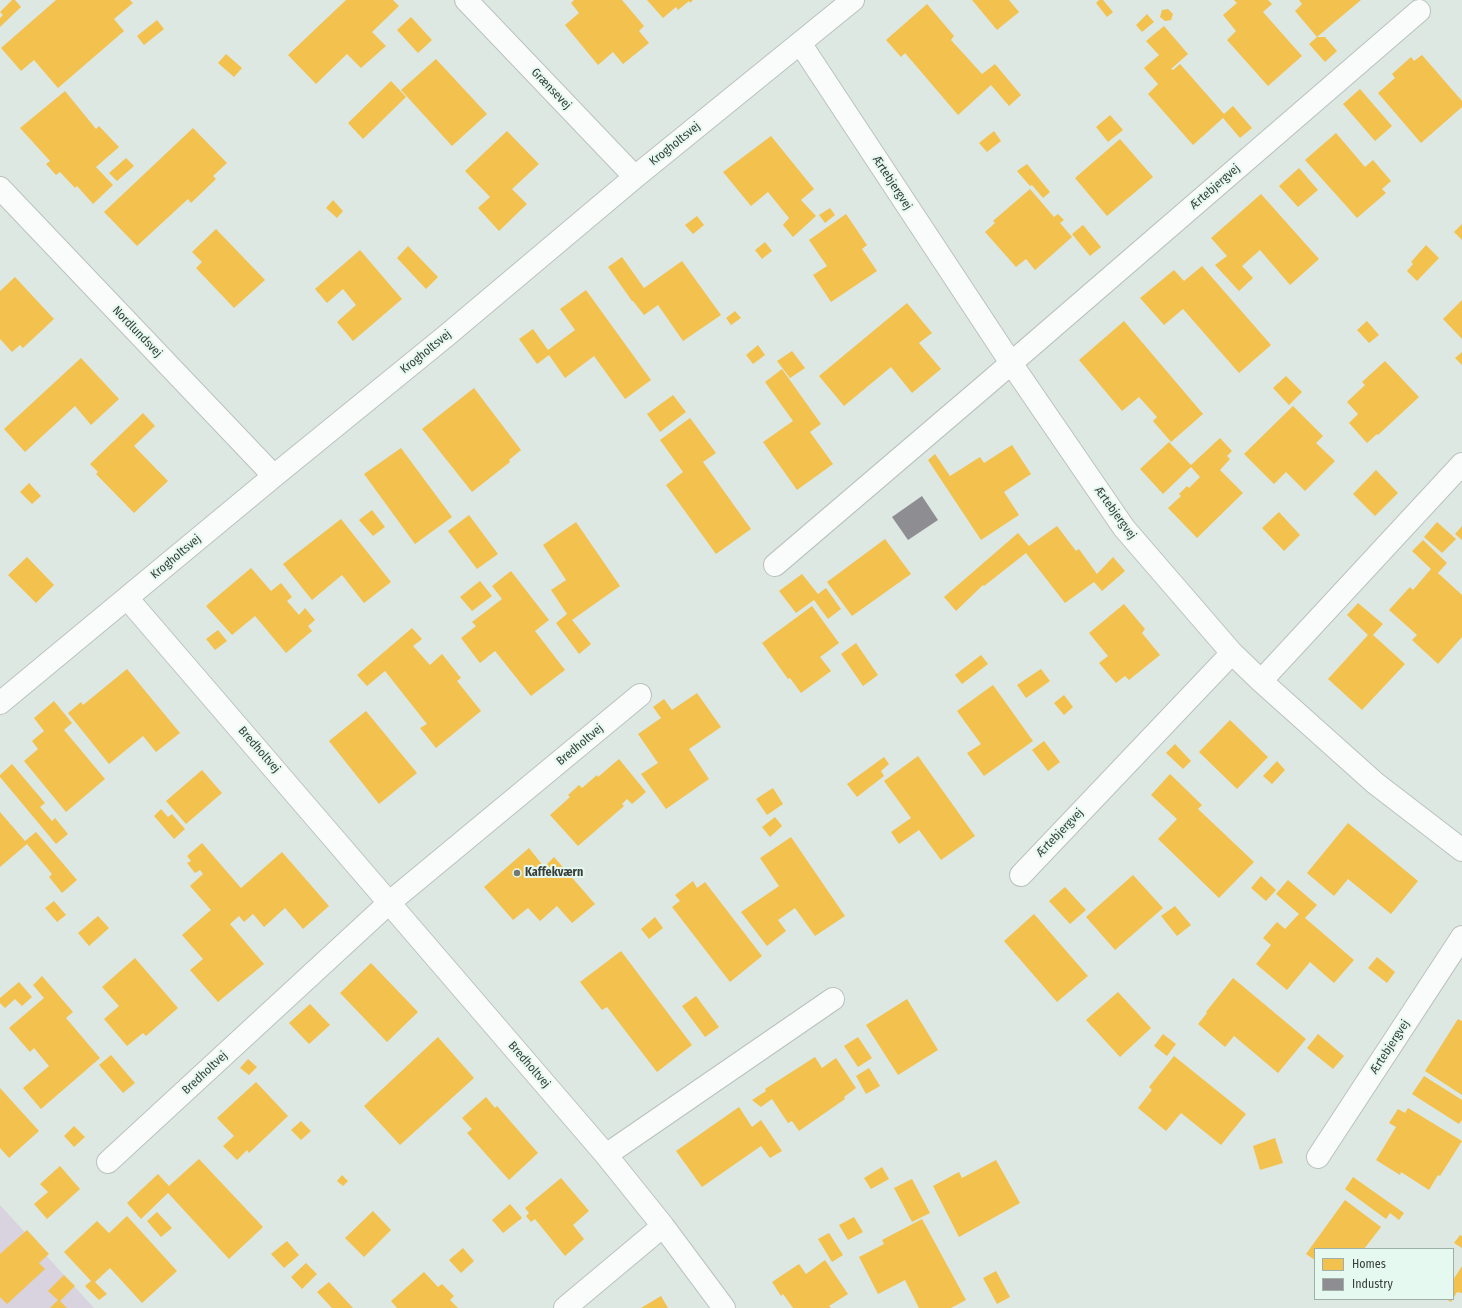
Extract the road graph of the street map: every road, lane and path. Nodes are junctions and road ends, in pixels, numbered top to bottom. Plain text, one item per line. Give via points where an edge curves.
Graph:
1 (466, 0) edge
2 (853, 0) edge
3 (1419, 11) dead end
4 (800, 43) junction
5 (636, 177) junction
6 (0, 188) edge
7 (1011, 363) junction
8 (1462, 464) edge
9 (274, 476) junction
10 (775, 565) dead end
11 (127, 598) junction
12 (1232, 653) junction
13 (1261, 681) junction
14 (640, 695) dead end
15 (0, 703) edge
16 (1462, 850) edge
17 (1021, 875) dead end
18 (390, 902) junction
19 (1462, 937) edge
20 (833, 999) dead end
21 (606, 1155) junction
22 (1318, 1157) dead end
23 (108, 1162) dead end
24 (663, 1226) junction
25 (565, 1308) edge
26 (724, 1308) edge

1 - 5 street, Grænsevej
2 - 4 street, Krogholtsvej
3 - 7 street, Ærtebjergvej
4 - 5 street, Krogholtsvej
4 - 7 street, Ærtebjergvej
5 - 9 street, Krogholtsvej
6 - 9 street, Nordlundsvej
7 - 10 street, Ærtebjergvej
7 - 12 street, Ærtebjergvej via 1124,528
8 - 13 street
9 - 11 street, Krogholtsvej
11 - 15 street, Krogholtsvej
11 - 18 street, Bredholtvej
12 - 13 street, Ærtebjergvej
12 - 17 street, Ærtebjergvej
13 - 16 street, Ærtebjergvej via 1375,783
14 - 18 street, Bredholtvej
18 - 21 street, Bredholtvej
18 - 23 street, Bredholtvej
19 - 22 street, Ærtebjergvej
20 - 21 street
21 - 24 street, Bredholtvej
24 - 25 street
24 - 26 street, Bredholtvej

